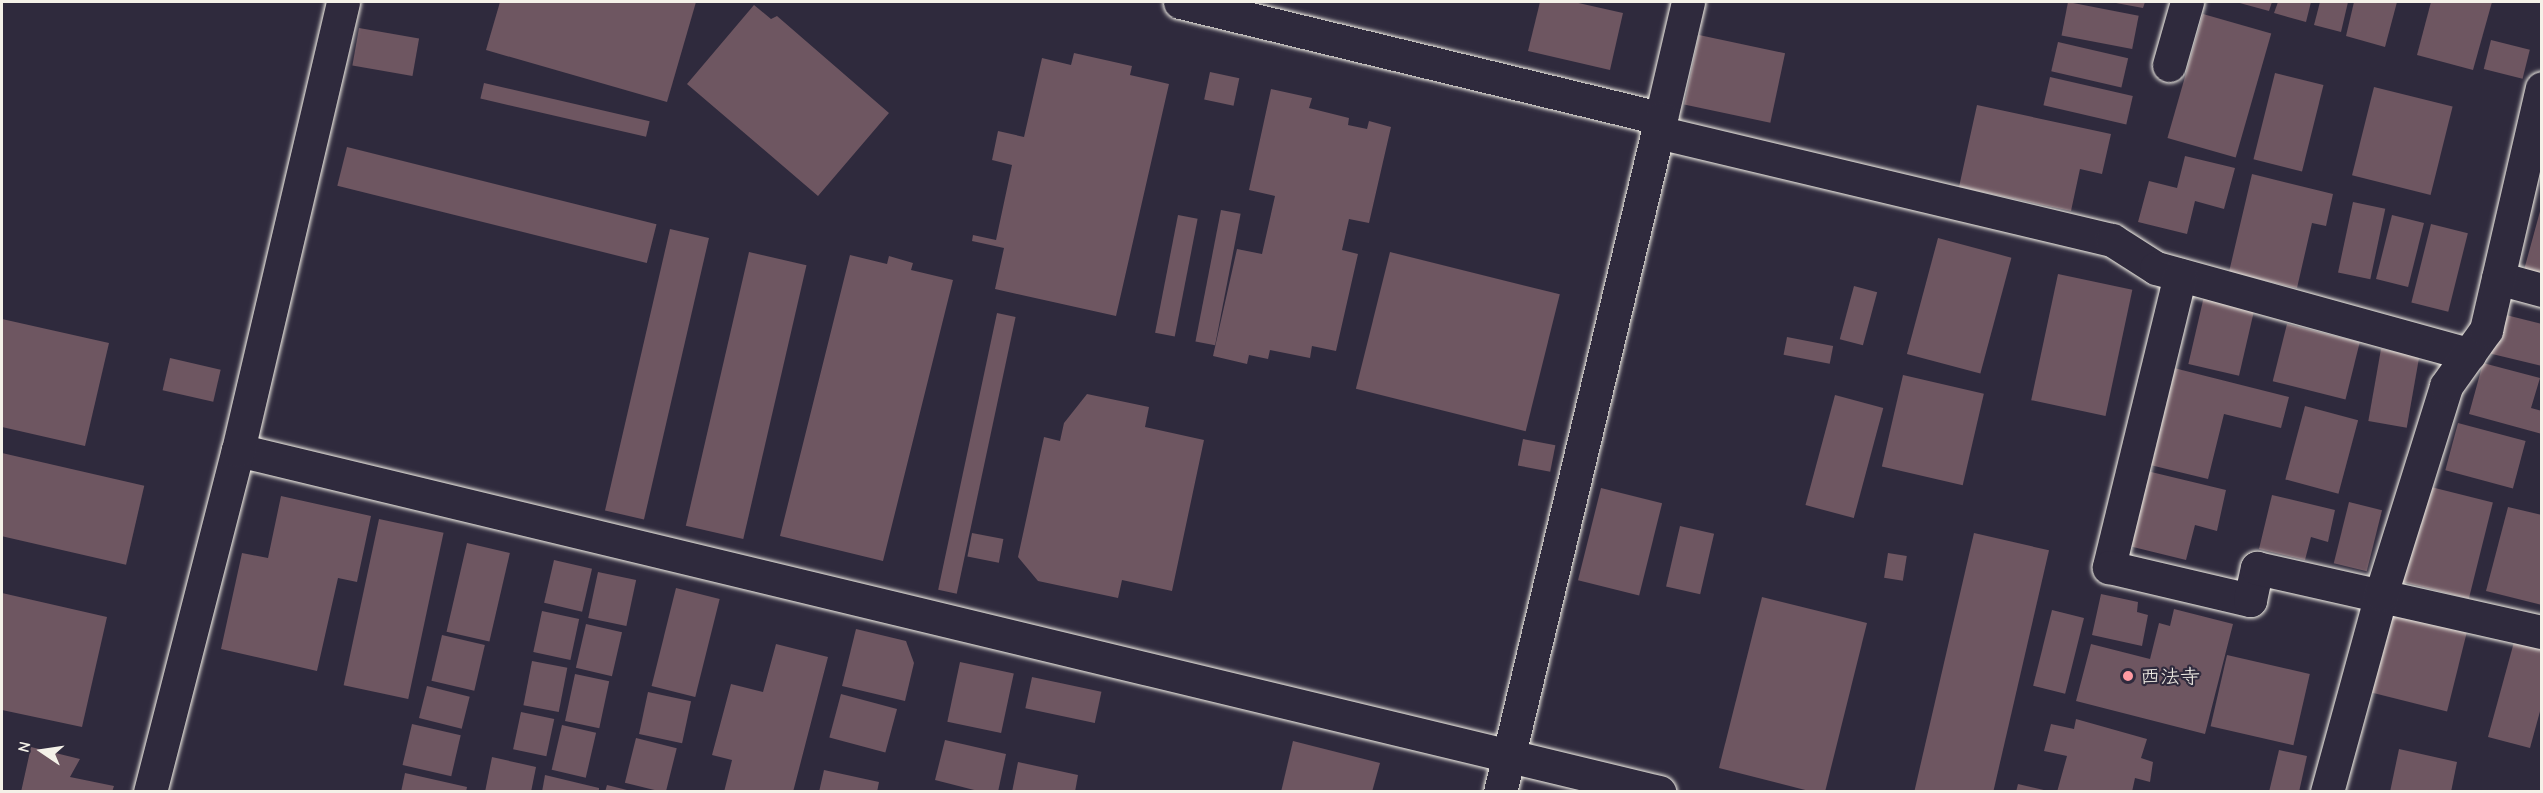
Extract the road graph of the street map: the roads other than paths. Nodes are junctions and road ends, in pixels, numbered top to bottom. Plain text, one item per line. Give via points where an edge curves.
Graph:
1 (343, 2) edge
2 (1180, 2) edge
3 (1688, 2) edge
4 (2187, 2) edge
5 (2169, 65) dead end
6 (2541, 88) edge
7 (1659, 125) junction
8 (2180, 275) junction
9 (2498, 278) junction
10 (2541, 290) edge
11 (2469, 354) junction
12 (238, 450) junction
13 (2381, 594) junction
14 (2541, 632) edge
15 (1509, 754) junction
16 (150, 792) edge
17 (1500, 792) edge
18 (1659, 792) edge
19 (2327, 792) edge

1 - 12 street
2 - 7 street
3 - 7 street
4 - 5 street
6 - 9 street
7 - 8 street via 2112,240 2156,268
7 - 15 street
8 - 11 street
8 - 13 street via 2109,567 2250,600 2257,568
9 - 10 street
9 - 11 street via 2486,330
11 - 13 street via 2446,386
12 - 15 street
12 - 16 street
13 - 14 street
13 - 19 street
15 - 17 street
15 - 18 street

